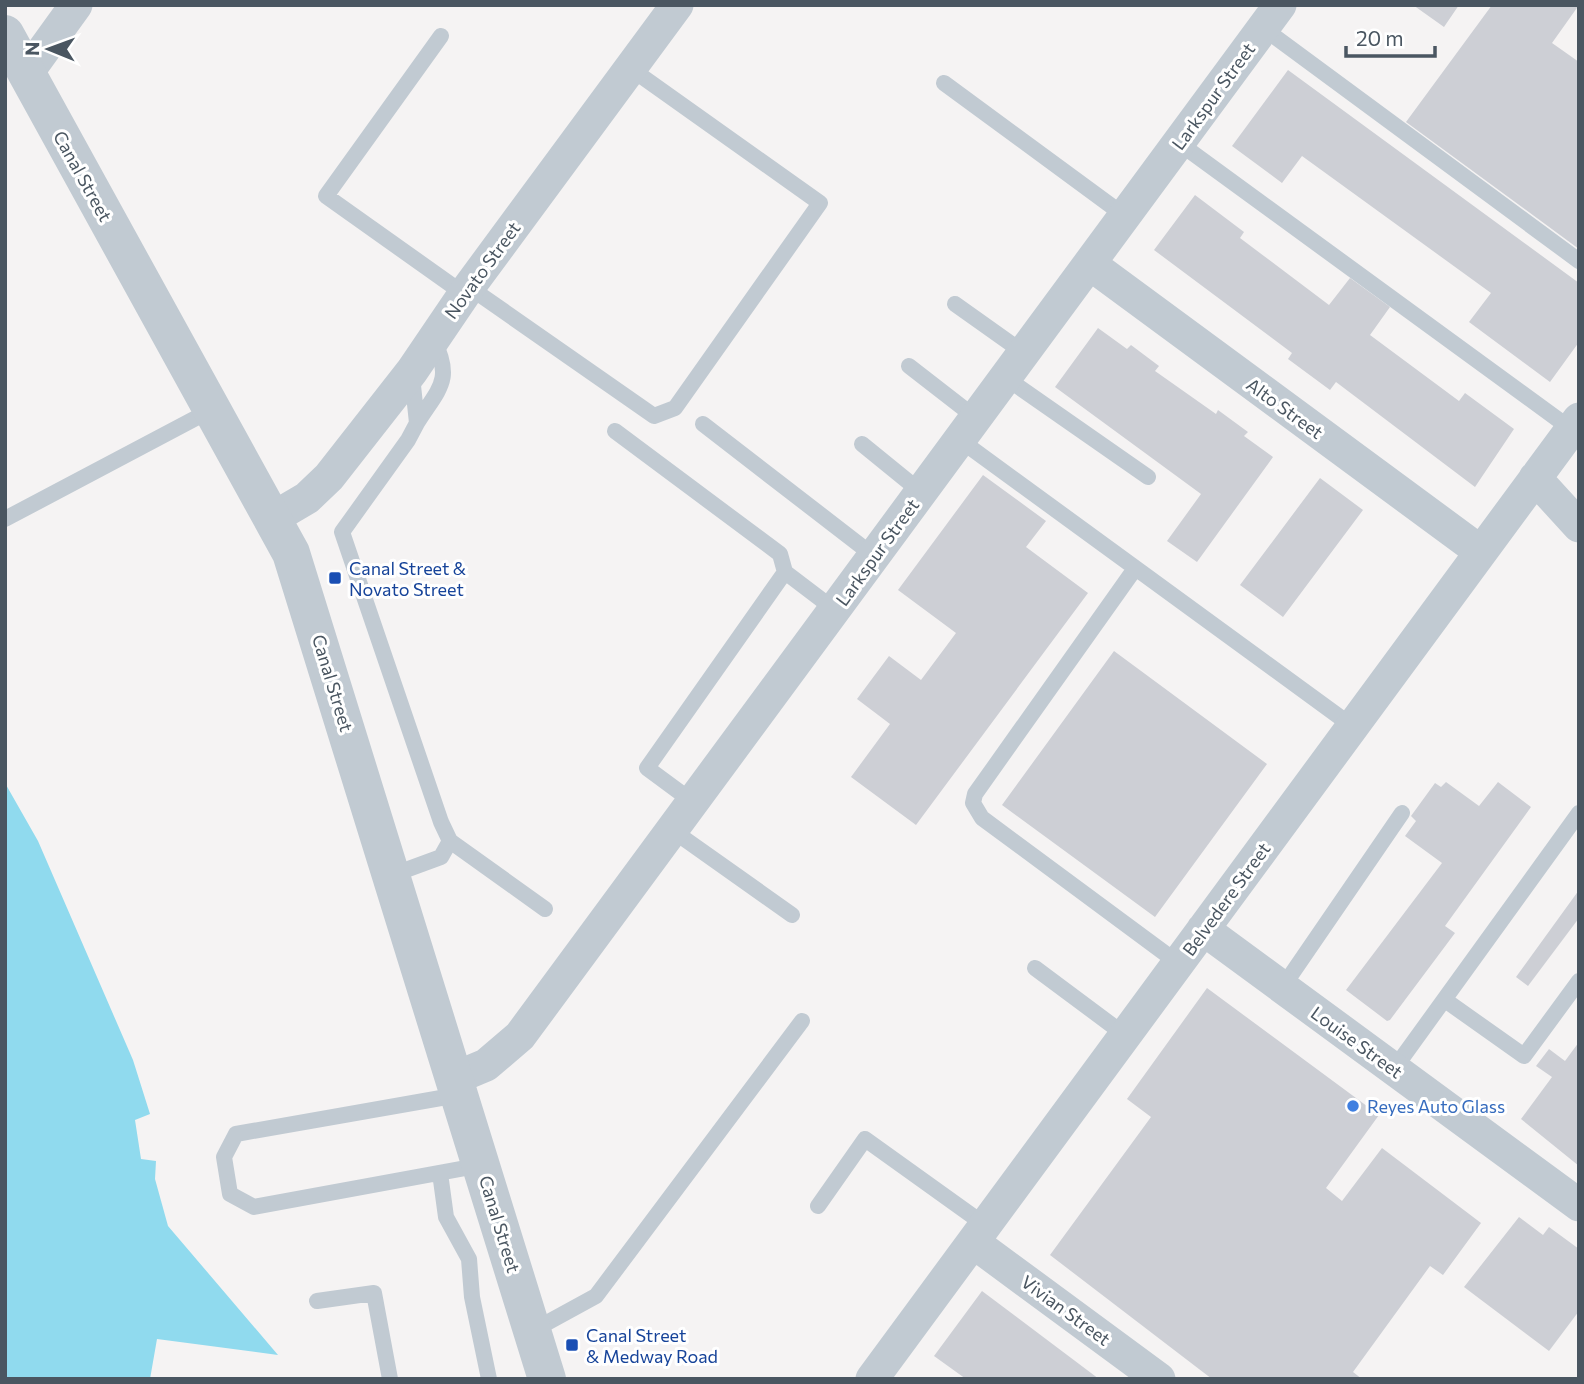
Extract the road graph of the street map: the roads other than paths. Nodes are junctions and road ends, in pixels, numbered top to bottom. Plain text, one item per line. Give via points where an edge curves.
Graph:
1 (76, 5) edge
2 (677, 5) edge
3 (1272, 17) edge
4 (5, 34) edge
5 (441, 36) dead end
6 (631, 68) junction
7 (27, 73) junction
8 (944, 83) dead end
9 (1179, 143) junction
10 (1125, 216) junction
11 (1579, 261) edge
12 (1090, 264) junction
13 (466, 290) junction
14 (955, 304) dead end
15 (433, 340) junction
16 (1015, 365) junction
17 (909, 366) dead end
18 (411, 370) junction
19 (213, 409) junction
20 (416, 423) junction
21 (703, 424) dead end
22 (1575, 424) edge
23 (968, 429) junction
24 (615, 431) dead end
25 (862, 444) dead end
26 (1148, 477) dead end
27 (1535, 478) junction
28 (921, 492) junction
29 (273, 518) junction
30 (5, 519) edge
31 (1579, 526) edge
32 (1481, 552) junction
33 (874, 556) junction
34 (1134, 570) junction
35 (785, 572) junction
36 (835, 610) junction
37 (1352, 726) junction
38 (693, 802) junction
39 (1402, 813) dead end
40 (1579, 813) edge
41 (672, 830) junction
42 (450, 841) junction
43 (392, 875) junction
44 (545, 909) dead end
45 (792, 915) dead end
46 (1203, 929) junction
47 (1178, 963) junction
48 (1035, 968) dead end
49 (1579, 981) edge
50 (1282, 988) junction
51 (1445, 1000) junction
52 (802, 1021) dead end
53 (1125, 1035) junction
54 (1394, 1069) junction
55 (458, 1086) junction
56 (482, 1165) junction
57 (440, 1173) junction
58 (1579, 1205) edge
59 (818, 1206) dead end
60 (979, 1233) junction
61 (317, 1301) dead end
62 (532, 1331) junction
63 (390, 1379) edge
64 (489, 1379) edge
65 (547, 1379) edge
66 (872, 1379) edge
67 (1159, 1379) edge

1 - 7 street
2 - 6 street, Novato Street
3 - 9 street, Larkspur Street
3 - 11 lane
4 - 7 street, Canal Street
5 - 13 lane via 326,196
6 - 13 street, Novato Street
6 - 13 lane via 820,203 675,408 654,416
7 - 19 street, Canal Street
8 - 10 lane
9 - 10 street, Larkspur Street
9 - 22 lane
10 - 12 street, Larkspur Street
12 - 16 street, Larkspur Street
12 - 32 street, Alto Street
13 - 15 street, Novato Street
14 - 16 lane
15 - 18 street, Novato Street
15 - 20 lane via 445,377
16 - 23 street, Larkspur Street
16 - 26 lane
17 - 23 lane
18 - 20 lane
18 - 29 street, Novato Street via 321,485
19 - 29 street, Canal Street
19 - 30 lane
20 - 42 lane via 342,532
21 - 33 lane
22 - 27 street, Belvedere Street
23 - 28 street, Larkspur Street
23 - 34 lane
24 - 35 lane via 779,554
25 - 28 lane
27 - 31 street
27 - 32 street, Belvedere Street
28 - 33 street, Larkspur Street
29 - 43 street, Canal Street via 303,587
32 - 37 street, Belvedere Street
33 - 36 street, Larkspur Street
34 - 37 lane
34 - 47 lane via 973,803 982,818
35 - 36 lane
35 - 38 lane via 647,768
36 - 38 street, Larkspur Street
37 - 46 street, Belvedere Street
38 - 41 street, Larkspur Street
39 - 50 lane
40 - 51 lane
41 - 45 lane
41 - 55 street, Larkspur Street via 520,1036
42 - 43 lane via 441,857
42 - 44 lane
43 - 55 street, Canal Street
46 - 47 street, Belvedere Street
46 - 50 street, Louise Street
47 - 53 street, Belvedere Street
48 - 53 lane
49 - 51 lane via 1524,1056
50 - 54 street, Louise Street
51 - 54 lane
52 - 62 lane via 596,1296
53 - 60 street, Belvedere Street
54 - 58 street, Louise Street
55 - 56 street, Canal Street
55 - 57 lane via 236,1134 224,1157 230,1194 254,1207
56 - 57 lane
56 - 62 street, Canal Street
57 - 64 lane via 446,1217 469,1259
59 - 60 lane via 865,1139
60 - 66 street, Belvedere Street
60 - 67 street, Vivian Street
61 - 63 lane via 374,1293
62 - 65 street, Canal Street

